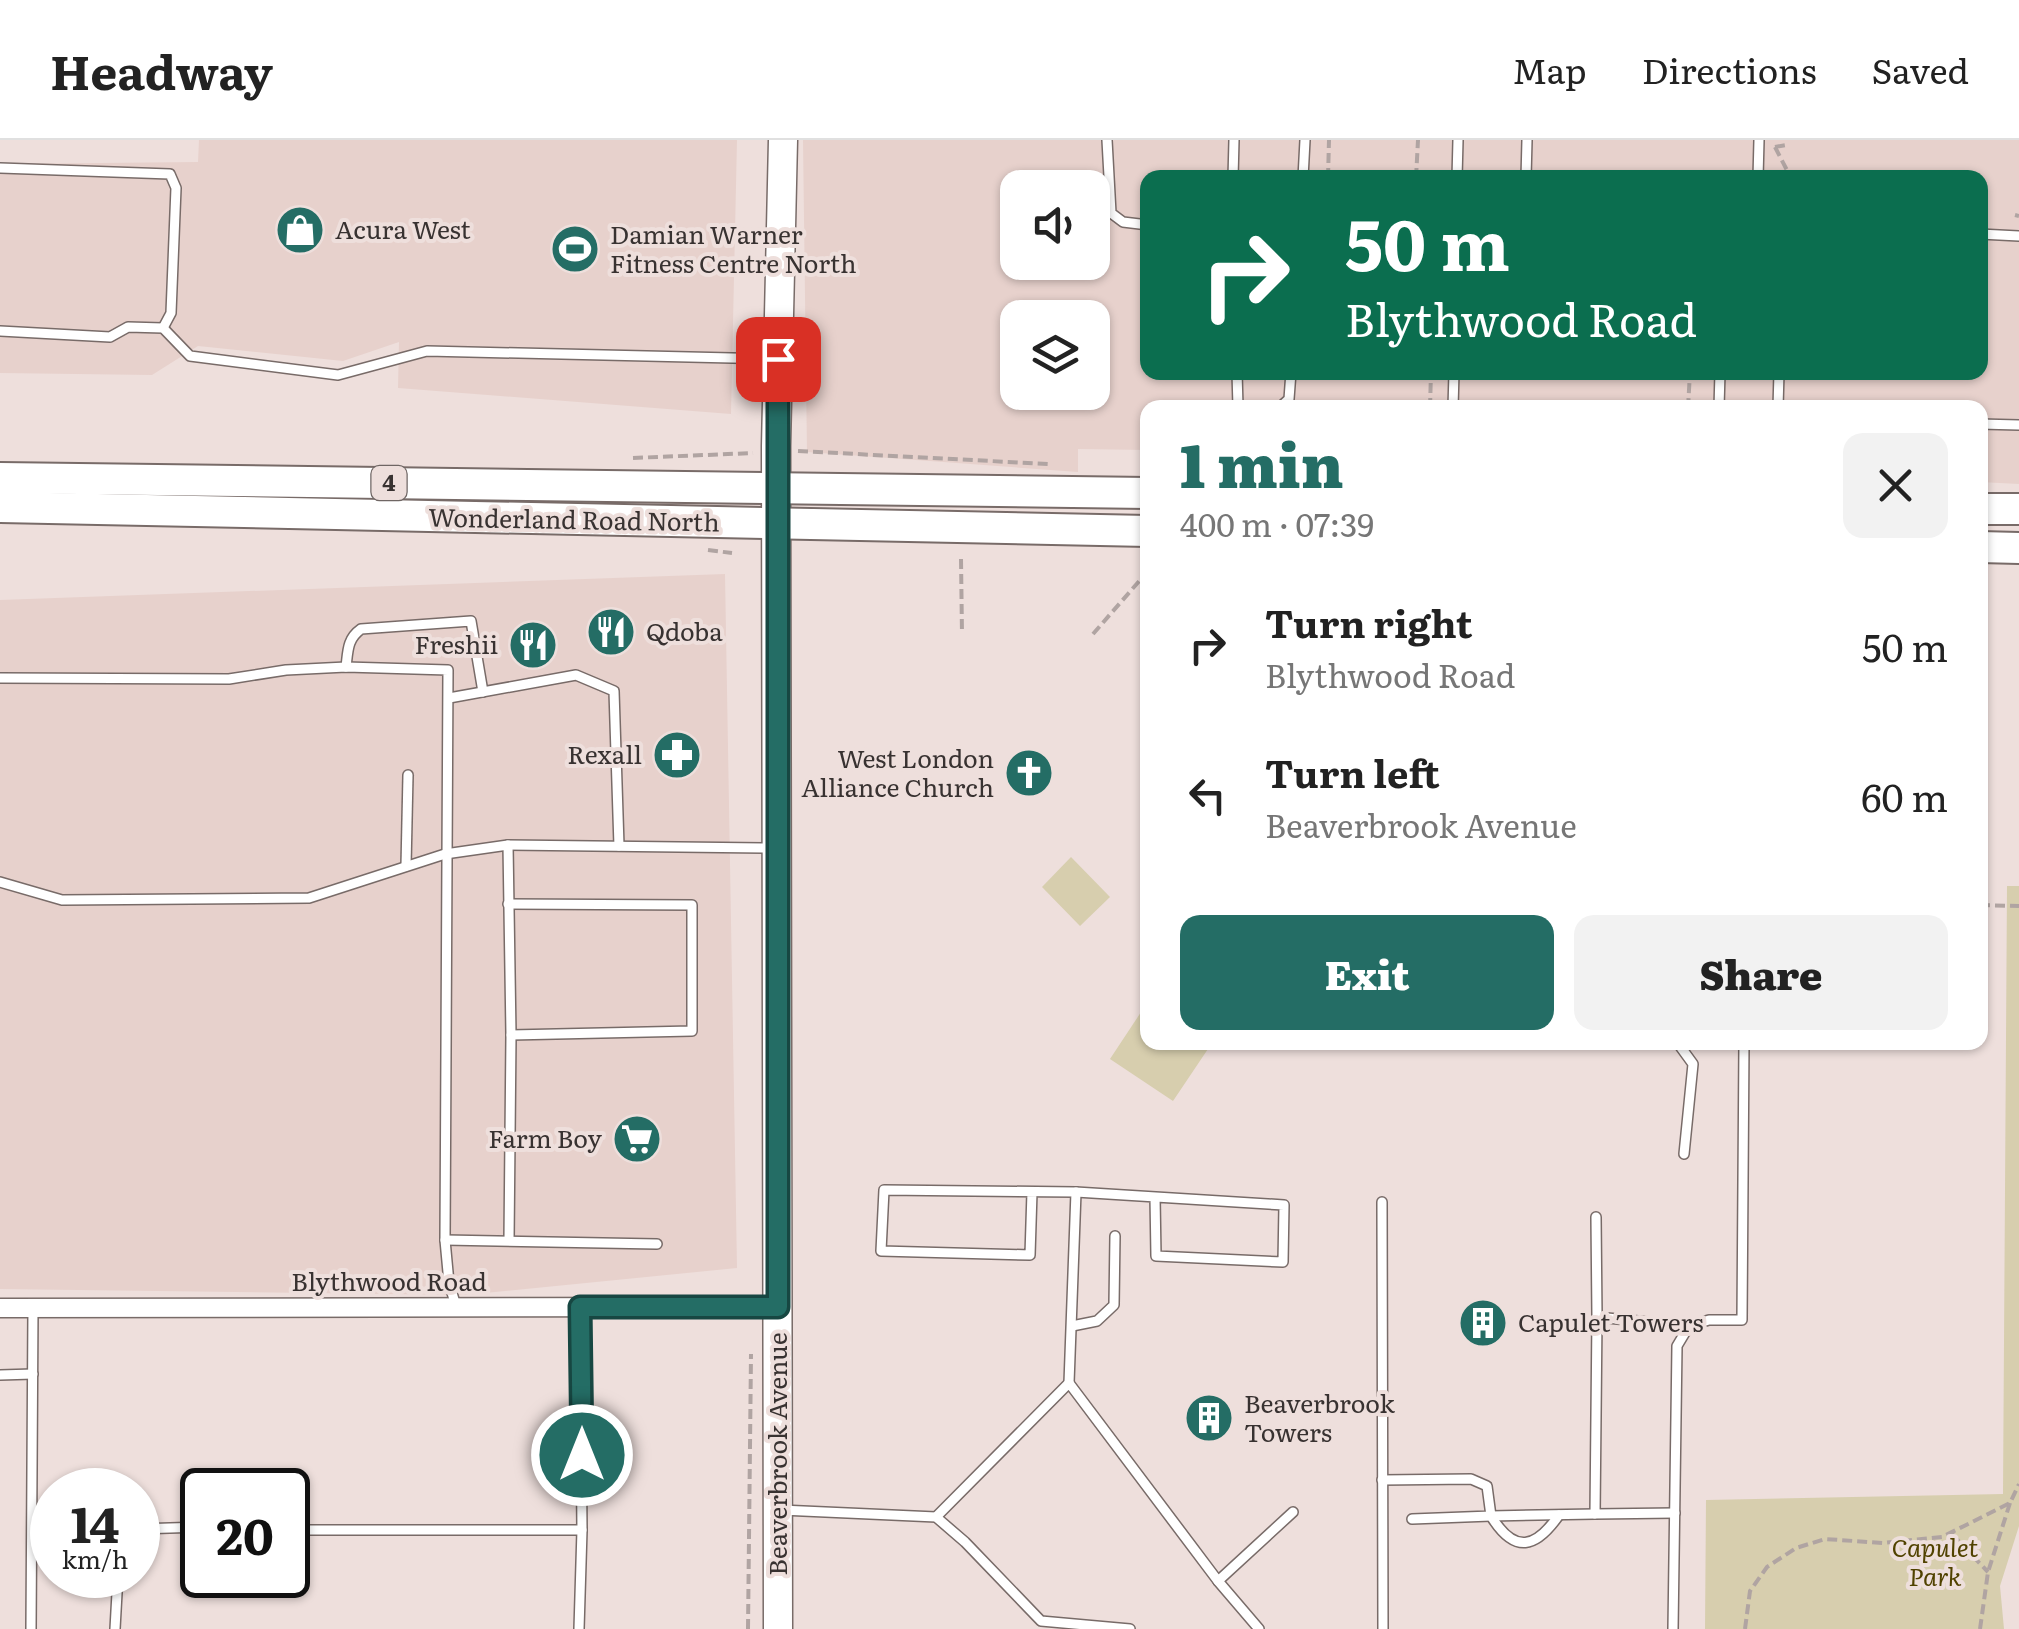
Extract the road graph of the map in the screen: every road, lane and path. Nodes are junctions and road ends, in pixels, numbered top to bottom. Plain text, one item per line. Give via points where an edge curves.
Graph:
1 (783, 140) edge
2 (1107, 140) edge
3 (1234, 140) edge
4 (1305, 140) edge
5 (1329, 140) edge
6 (1418, 140) edge
7 (1458, 140) edge
8 (1526, 140) edge
9 (1759, 140) edge
10 (1786, 145) dead end
11 (1794, 163) dead end
12 (0, 168) edge
13 (1787, 169) joint
14 (1232, 170) edge
15 (1303, 170) edge
16 (1328, 170) edge
17 (1416, 170) edge
18 (1457, 170) edge
19 (1526, 170) edge
20 (1758, 170) edge
21 (1140, 224) edge
22 (1988, 234) edge
23 (2019, 236) edge
24 (162, 328) junction
25 (0, 331) edge
26 (778, 359) junction
27 (1988, 424) edge
28 (2019, 425) edge
29 (0, 478) edge
30 (778, 488) junction
31 (1140, 493) edge
32 (0, 507) edge
33 (1988, 508) edge
34 (2019, 509) edge
35 (776, 524) junction
36 (1140, 531) edge
37 (1988, 547) edge
38 (2019, 548) edge
39 (961, 559) dead end
40 (1140, 580) edge
41 (962, 634) dead end
42 (1092, 634) dead end
43 (346, 667) junction
44 (0, 678) edge
45 (483, 692) junction
46 (448, 698) junction
47 (408, 776) dead end
48 (508, 845) junction
49 (619, 846) junction
50 (776, 848) junction
51 (446, 854) junction
52 (406, 866) junction
53 (0, 882) edge
54 (508, 904) junction
55 (1988, 905) edge
56 (2019, 906) edge
57 (511, 1035) junction
58 (1683, 1050) edge
59 (1744, 1050) edge
60 (1684, 1154) dead end
61 (1032, 1192) junction
62 (1076, 1192) junction
63 (1155, 1197) junction
64 (1382, 1202) dead end
65 (1596, 1217) dead end
66 (1115, 1236) dead end
67 (444, 1240) junction
68 (509, 1240) junction
69 (657, 1244) dead end
70 (456, 1306) junction
71 (580, 1307) junction
72 (778, 1307) junction
73 (0, 1308) edge
74 (34, 1308) junction
75 (1597, 1317) junction
76 (1072, 1326) junction
77 (1689, 1326) junction
78 (751, 1346) dead end
79 (0, 1374) edge
80 (33, 1374) junction
81 (1069, 1383) junction
82 (1382, 1480) junction
83 (2019, 1484) edge
84 (2010, 1504) junction
85 (778, 1510) junction
86 (1293, 1512) dead end
87 (1675, 1513) junction
88 (1559, 1514) junction
89 (1595, 1514) junction
90 (1491, 1516) junction
91 (936, 1518) junction
92 (1412, 1519) dead end
93 (310, 1530) edge
94 (582, 1530) junction
95 (1952, 1534) junction
96 (1988, 1572) junction
97 (1218, 1581) junction
98 (117, 1598) edge
99 (31, 1629) edge
100 (115, 1629) edge
101 (578, 1629) edge
102 (748, 1629) edge
103 (778, 1629) edge
104 (1130, 1629) edge
105 (1258, 1629) edge
106 (1383, 1629) edge
107 (1672, 1629) edge
108 (1745, 1629) edge
109 (1980, 1629) edge

1 - 26 street, Beaverbrook Avenue
2 - 21 lane via 1111,212
3 - 14 lane
4 - 15 lane
5 - 16 path
6 - 17 path
7 - 18 lane
8 - 19 lane
9 - 20 lane
10 - 13 path via 1775,148
11 - 13 path
12 - 24 lane via 170,174 176,188 171,313
22 - 23 lane
24 - 25 lane via 128,327 110,337
24 - 26 lane via 190,356 338,375 427,351
26 - 30 street, Beaverbrook Avenue
27 - 28 lane
29 - 30 main road, Wonderland Road North / 4
30 - 31 main road, Wonderland Road North / 4
30 - 35 street, Beaverbrook Avenue
32 - 35 main road, Wonderland Road North / 4
33 - 34 main road
35 - 36 main road, Wonderland Road North / 4
35 - 50 street, Beaverbrook Avenue
37 - 38 main road
39 - 41 path
40 - 42 path
43 - 44 lane via 229,679
43 - 45 lane via 352,636 361,629 471,621
43 - 46 lane via 448,670
45 - 46 lane
45 - 49 lane via 576,675 614,691
46 - 51 lane
47 - 52 lane
48 - 49 lane
48 - 51 lane
48 - 54 lane
49 - 50 lane
50 - 72 street, Beaverbrook Avenue
51 - 52 lane
51 - 67 lane
52 - 53 lane via 310,898 62,900
54 - 57 lane
54 - 57 lane via 692,905 692,1031
55 - 56 path
57 - 68 lane
58 - 60 lane via 1693,1064
59 - 77 lane via 1742,1320
61 - 61 lane via 884,1190 880,1250 1030,1255
61 - 62 lane
62 - 63 lane
62 - 76 lane
63 - 63 lane via 1284,1205 1283,1262 1156,1256
64 - 82 lane
65 - 75 lane
66 - 76 lane via 1114,1304 1098,1321
67 - 68 lane
67 - 70 lane
68 - 69 lane
70 - 71 street, Blythwood Road
70 - 74 street, Blythwood Road
71 - 72 street, Blythwood Road
71 - 94 lane
72 - 85 street, Beaverbrook Avenue
73 - 74 street, Blythwood Road
74 - 80 lane
75 - 77 lane
75 - 89 lane
76 - 81 lane
77 - 87 lane via 1678,1346
78 - 102 path
79 - 80 lane
80 - 99 lane
81 - 91 lane
81 - 97 lane
82 - 90 lane via 1472,1479 1486,1486
82 - 106 lane
83 - 84 path
84 - 95 path
84 - 96 path
85 - 91 lane
85 - 103 street, Beaverbrook Avenue
86 - 97 lane
87 - 89 lane
87 - 107 lane
88 - 89 lane
88 - 90 lane
88 - 90 lane via 1543,1538 1528,1542 1500,1532
90 - 92 lane
91 - 104 lane via 1041,1620
93 - 94 lane
94 - 101 lane
95 - 96 path
95 - 108 path via 1883,1543 1826,1539 1796,1548 1767,1567 1750,1591
96 - 109 path
97 - 105 lane
98 - 100 lane

